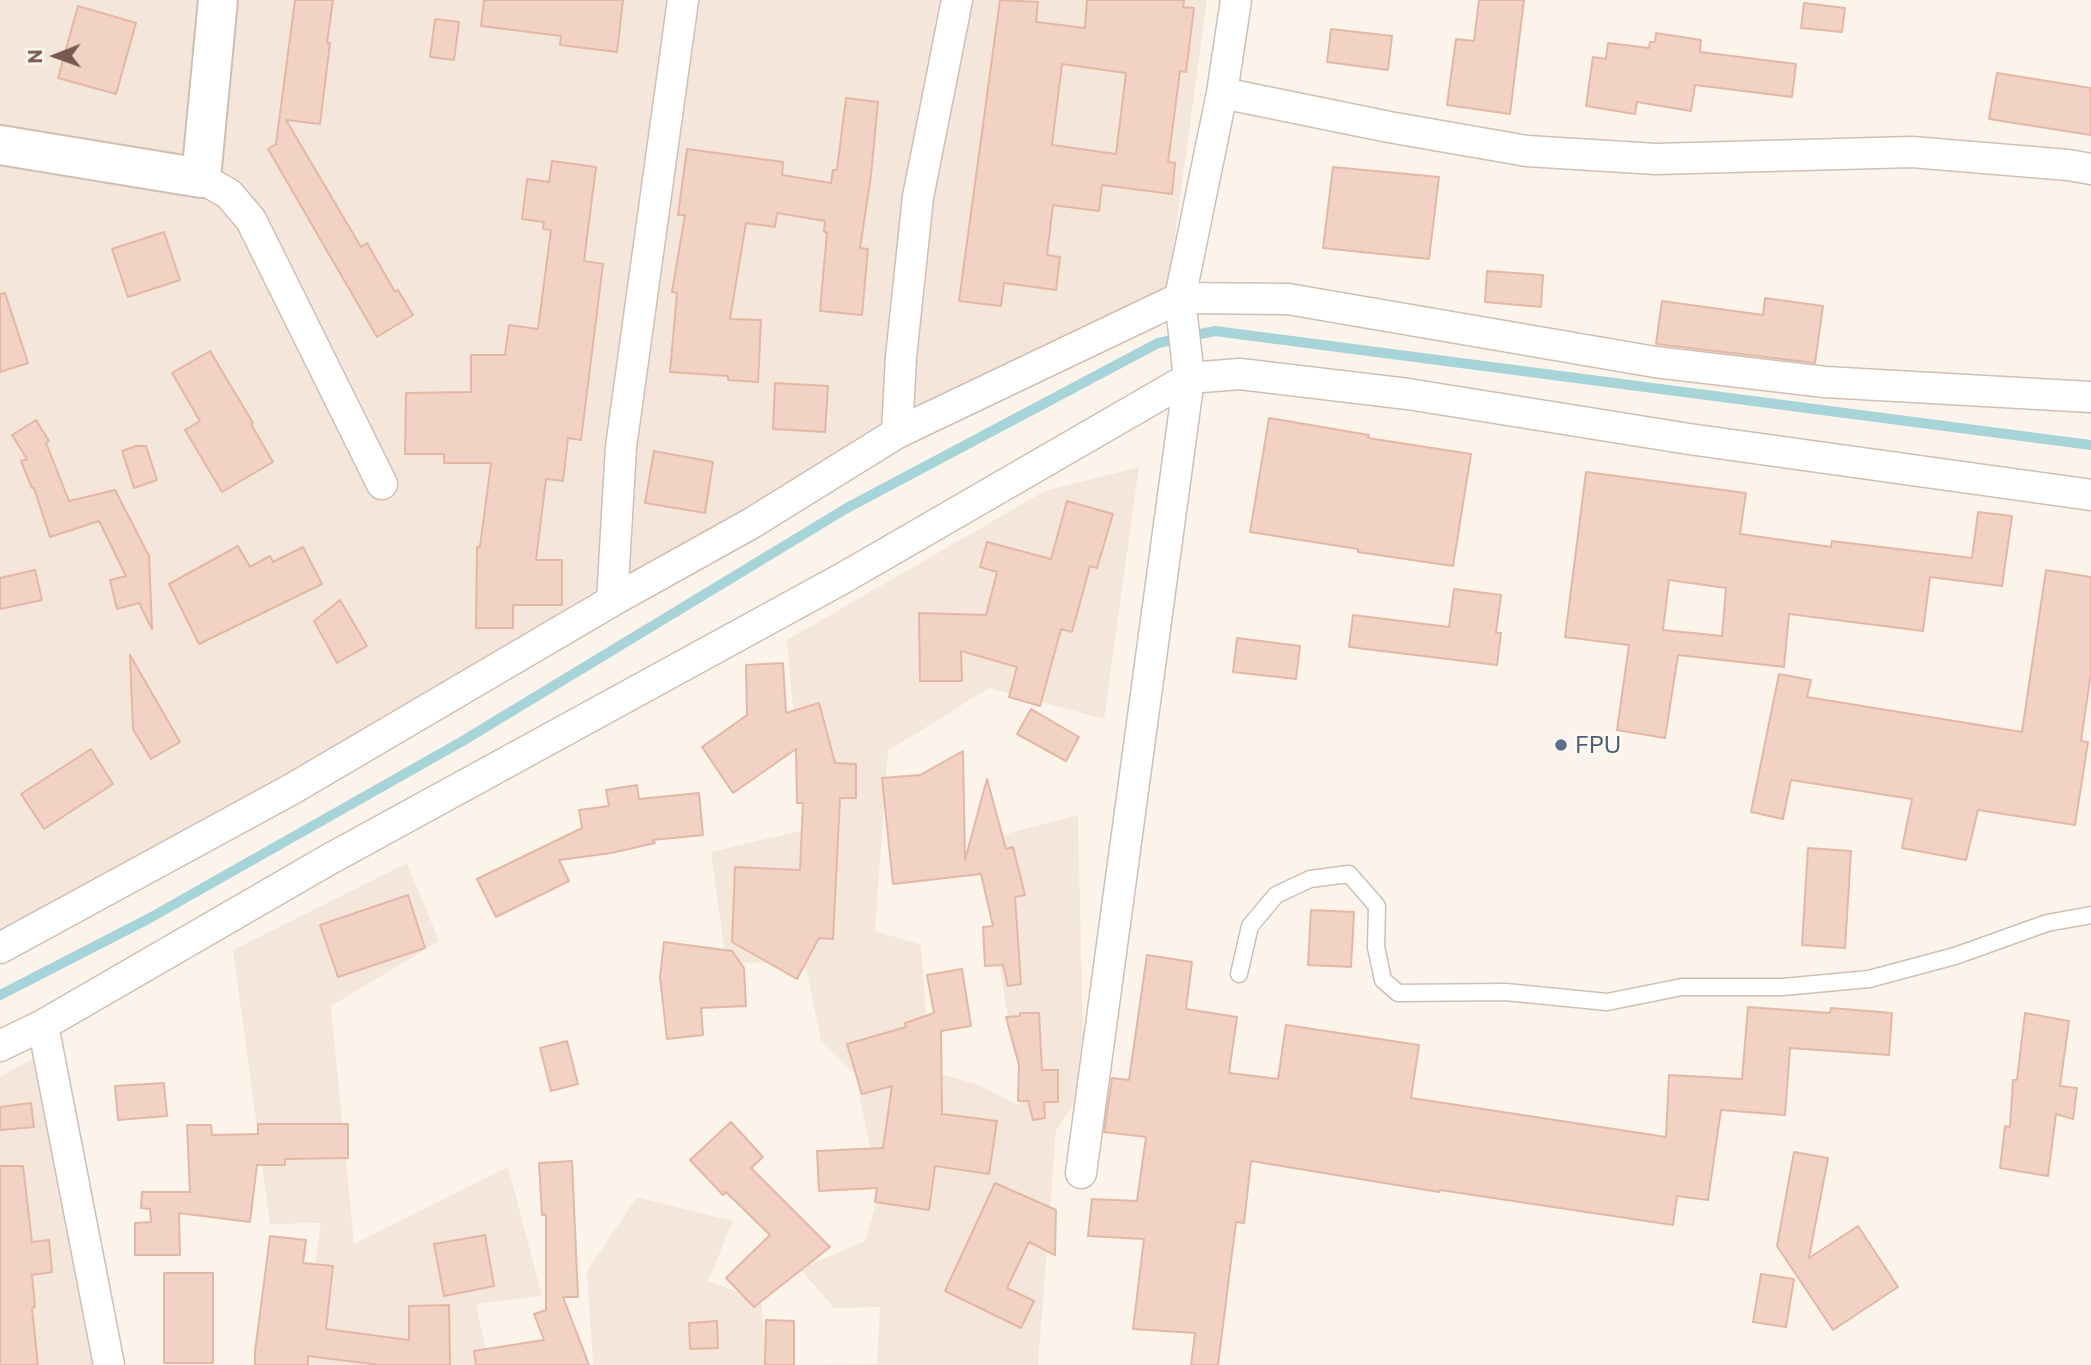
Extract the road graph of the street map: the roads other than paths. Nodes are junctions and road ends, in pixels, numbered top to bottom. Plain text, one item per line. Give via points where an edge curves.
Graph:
1 (218, 0) edge
2 (683, 0) edge
3 (957, 0) edge
4 (1237, 0) edge
5 (1222, 93) junction
6 (0, 145) edge
7 (2091, 169) edge
8 (201, 178) junction
9 (1180, 298) junction
10 (1189, 378) junction
11 (2091, 397) edge
12 (897, 433) junction
13 (382, 484) dead end
14 (2091, 495) edge
15 (612, 601) junction
16 (2091, 915) edge
17 (0, 948) edge
18 (1239, 974) dead end
19 (43, 1025) junction
20 (0, 1046) edge
21 (1081, 1173) dead end
22 (109, 1365) edge

1 - 8 street
2 - 15 street via 621,447
3 - 12 street via 918,197
4 - 5 street
5 - 7 street via 1527,151 1656,159 1912,152
5 - 9 street
6 - 8 street
8 - 13 street via 229,194 251,220
9 - 10 street
9 - 11 street via 1288,299 1655,362 1825,382
9 - 12 street
10 - 14 street via 1240,374 1408,394
10 - 19 street via 845,576 328,860
10 - 21 street
12 - 15 street via 752,523
15 - 17 street via 292,789
16 - 18 lane via 2047,922 1955,956 1869,979 1783,987 1682,987 1607,1002 1506,992 1398,993 1383,980 1376,947 1377,906 1349,874 1310,879 1276,895 1250,926
19 - 20 street
19 - 22 street

